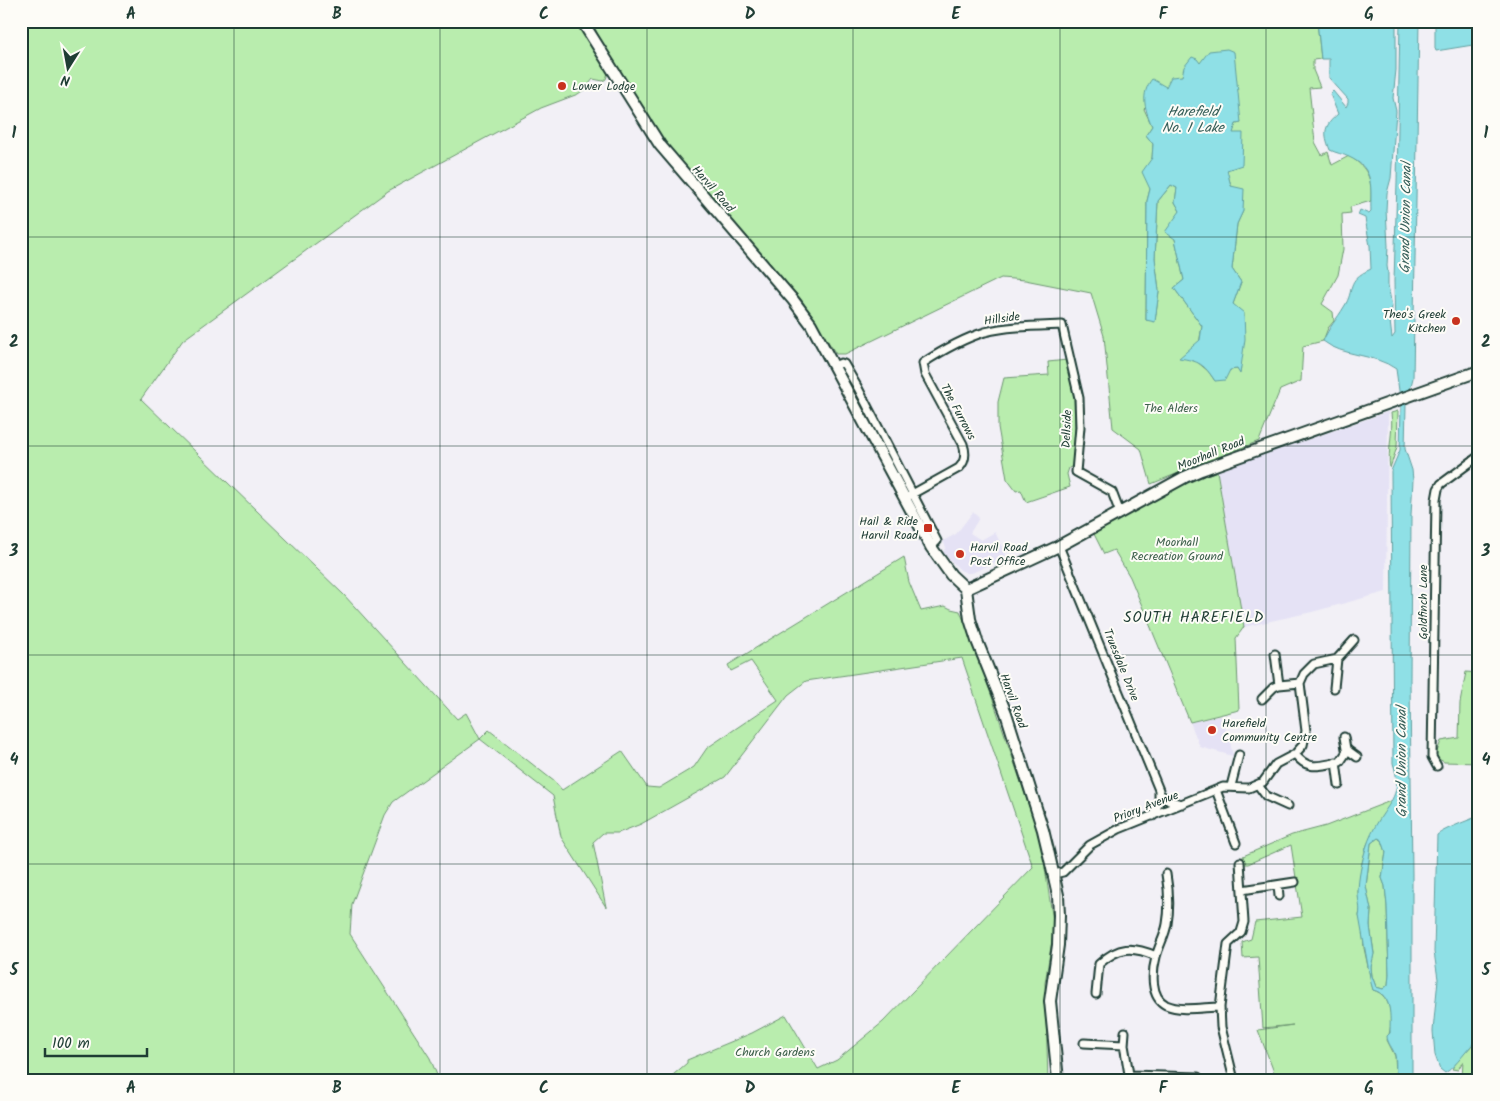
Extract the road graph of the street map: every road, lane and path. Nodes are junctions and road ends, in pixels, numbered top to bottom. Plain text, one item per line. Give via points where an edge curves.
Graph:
1 (582, 21) edge
2 (1062, 326) joint
3 (923, 363) joint
4 (1478, 372) edge
5 (1479, 456) edge
6 (909, 496) junction
7 (1120, 513) junction
8 (1059, 546) junction
9 (966, 589) junction
10 (1354, 640) dead end
11 (1275, 654) dead end
12 (1337, 659) junction
13 (1300, 683) junction
14 (1279, 685) junction
15 (1334, 688) dead end
16 (1262, 699) dead end
17 (1344, 737) dead end
18 (1348, 750) junction
19 (1294, 754) junction
20 (1239, 756) dead end
21 (1357, 757) dead end
22 (1336, 762) junction
23 (1436, 766) dead end
24 (1258, 785) junction
25 (1339, 785) dead end
26 (1231, 786) junction
27 (1216, 790) junction
28 (1160, 794) junction
29 (1183, 804) junction
30 (1288, 806) dead end
31 (1153, 816) junction
32 (1236, 843) dead end
33 (1240, 862) dead end
34 (1054, 874) junction
35 (1166, 874) dead end
36 (1295, 882) dead end
37 (1278, 885) junction
38 (1242, 890) junction
39 (1279, 896) dead end
40 (1156, 956) junction
41 (1096, 994) dead end
42 (1220, 1006) junction
43 (1126, 1032) dead end
44 (1084, 1043) dead end
45 (1124, 1045) junction
46 (1198, 1076) dead end
47 (1130, 1077) edge
48 (1058, 1080) edge
49 (1234, 1080) edge

1 - 6 street, Harvil Road via 660,145 810,324
2 - 3 street, Hillside via 984,332
2 - 7 street, Dellside via 1079,398 1076,472 1112,492
3 - 6 street, The Furrows via 965,454 959,468
4 - 7 street, Moorhall Road via 1201,470
5 - 23 street, Goldfinch Lane via 1441,484 1436,500 1432,757
6 - 9 street, Harvil Road via 931,547 951,575
7 - 8 street, Moorhall Road
8 - 9 street, Moorhall Road
8 - 28 street, Truesdale Drive
9 - 34 street, Harvil Road via 975,635 1006,713
10 - 12 street
11 - 14 street
12 - 13 street via 1314,664
12 - 15 street
13 - 14 street
13 - 19 street via 1306,739
14 - 16 street
17 - 18 street
18 - 21 street
18 - 22 street via 1342,760
19 - 22 street via 1304,765
19 - 24 street via 1276,764
20 - 26 street
22 - 25 street
24 - 26 street, Priory Avenue via 1249,788
24 - 30 street via 1266,796
26 - 27 street, Priory Avenue
27 - 29 street, Priory Avenue
27 - 32 street
28 - 29 street via 1169,801
28 - 31 street
29 - 31 street, Priory Avenue
31 - 34 street, Priory Avenue via 1104,836 1063,872
33 - 38 street
34 - 48 street, Harvil Road via 1059,930 1050,1001
35 - 40 street via 1168,921
36 - 37 street
37 - 38 street
37 - 39 street
38 - 42 street via 1244,922 1241,932 1228,944
40 - 41 street via 1135,949 1120,950 1099,964
40 - 42 street via 1154,991 1158,1000 1174,1007
42 - 49 street
43 - 45 street
44 - 45 street
45 - 47 street
46 - 47 street

